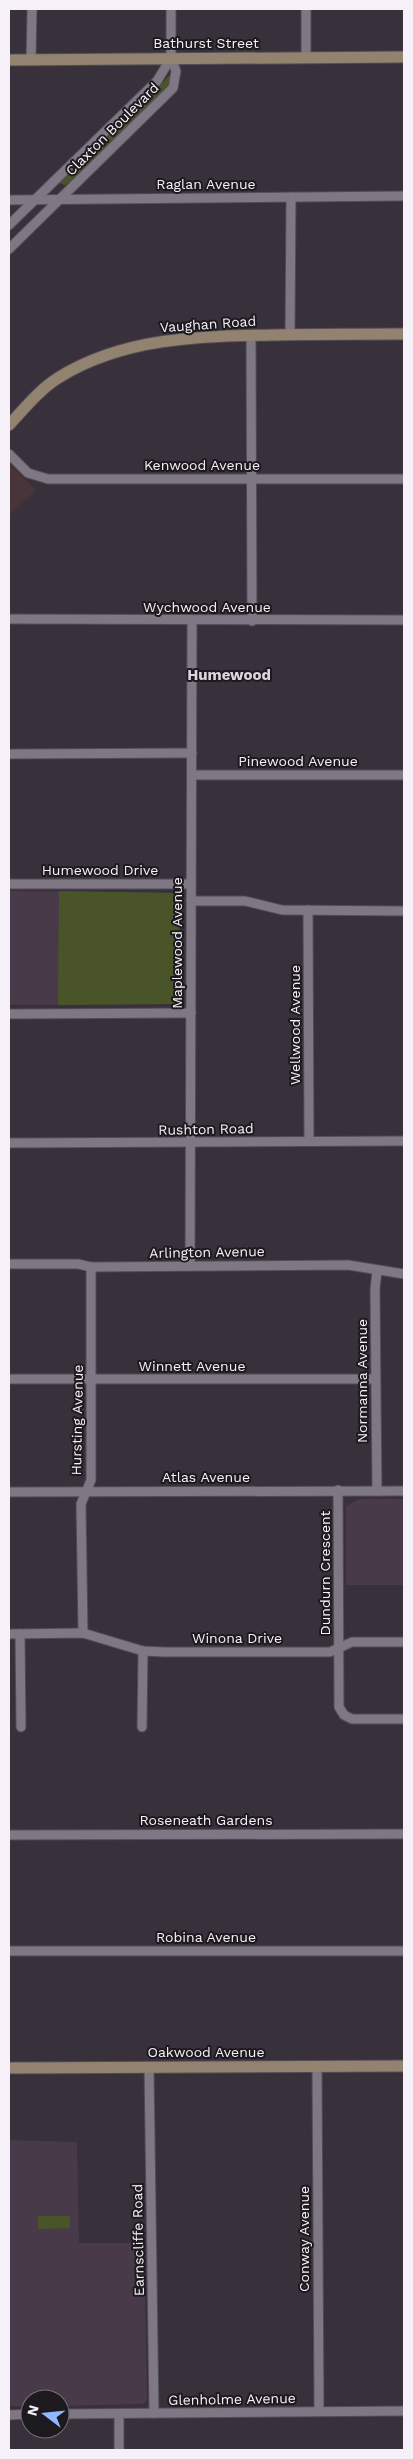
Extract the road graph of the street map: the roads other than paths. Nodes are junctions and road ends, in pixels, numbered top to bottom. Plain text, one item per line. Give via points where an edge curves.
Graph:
1 (32, 9) edge
2 (171, 9) edge
3 (306, 9) edge
4 (404, 56) edge
5 (171, 58) junction
6 (306, 58) junction
7 (31, 59) junction
8 (9, 60) edge
9 (404, 196) edge
10 (291, 197) junction
11 (61, 198) junction
12 (36, 199) junction
13 (9, 200) edge
14 (9, 225) edge
15 (9, 249) edge
16 (290, 334) junction
17 (404, 334) edge
18 (251, 336) junction
19 (9, 425) edge
20 (9, 454) edge
21 (251, 479) junction
22 (404, 479) edge
23 (9, 619) edge
24 (404, 620) edge
25 (192, 621) junction
26 (252, 621) junction
27 (192, 753) junction
28 (9, 754) edge
29 (192, 775) junction
30 (404, 775) edge
31 (9, 884) edge
32 (191, 884) junction
33 (191, 901) junction
34 (308, 910) junction
35 (404, 911) edge
36 (191, 1013) junction
37 (9, 1014) edge
38 (309, 1141) junction
39 (404, 1141) edge
40 (9, 1143) edge
41 (190, 1143) junction
42 (9, 1264) edge
43 (190, 1266) junction
44 (92, 1267) junction
45 (377, 1271) junction
46 (404, 1274) edge
47 (9, 1379) edge
48 (375, 1379) junction
49 (92, 1380) junction
50 (338, 1490) junction
51 (404, 1490) edge
52 (377, 1491) junction
53 (9, 1492) edge
54 (87, 1492) junction
55 (83, 1633) junction
56 (9, 1634) edge
57 (20, 1634) junction
58 (404, 1642) edge
59 (338, 1648) junction
60 (143, 1651) junction
61 (404, 1719) edge
62 (21, 1726) dead end
63 (142, 1727) dead end
64 (9, 1834) edge
65 (404, 1834) edge
66 (404, 1951) edge
67 (9, 1952) edge
68 (404, 2066) edge
69 (149, 2067) junction
70 (317, 2067) junction
71 (9, 2068) edge
72 (404, 2410) edge
73 (319, 2411) junction
74 (154, 2413) junction
75 (70, 2414) edge
76 (119, 2414) junction
77 (119, 2450) edge

1 - 7 street
2 - 5 street
3 - 6 street
4 - 6 street, Bathurst Street
5 - 6 street, Bathurst Street
5 - 7 street, Bathurst Street
5 - 11 street, Claxton Boulevard via 176,71 173,88
5 - 12 street, Claxton Boulevard via 157,81
7 - 8 street, Bathurst Street
9 - 10 street, Raglan Avenue
10 - 11 street, Raglan Avenue
10 - 16 street
11 - 12 street, Raglan Avenue
11 - 15 street, Claxton Boulevard
12 - 13 street, Raglan Avenue
12 - 14 street, Claxton Boulevard
16 - 17 street, Vaughan Road
16 - 18 street, Vaughan Road
18 - 19 street, Vaughan Road via 166,340 129,348 58,378
18 - 21 street
20 - 21 street, Kenwood Avenue via 28,473 48,480
21 - 22 street, Kenwood Avenue
21 - 26 street
23 - 25 street, Wychwood Avenue
24 - 26 street, Wychwood Avenue
25 - 26 street, Wychwood Avenue
25 - 27 street, Maplewood Avenue
27 - 28 street
27 - 29 street, Maplewood Avenue
29 - 30 street, Pinewood Avenue
29 - 32 street, Maplewood Avenue
31 - 32 street, Humewood Drive
32 - 33 street, Maplewood Avenue
33 - 34 street via 245,901 277,910
33 - 36 street, Maplewood Avenue
34 - 35 street
34 - 38 street, Wellwood Avenue
36 - 37 street
36 - 41 street, Maplewood Avenue
38 - 39 street, Rushton Road
38 - 41 street, Rushton Road
40 - 41 street, Rushton Road
41 - 43 street, Maplewood Avenue
42 - 44 street, Arlington Avenue
43 - 44 street, Arlington Avenue
43 - 45 street, Arlington Avenue via 348,1265
44 - 49 street, Hursting Avenue
45 - 46 street, Arlington Avenue
45 - 48 street, Normanna Avenue
47 - 49 street, Winnett Avenue
48 - 49 street, Winnett Avenue
48 - 52 street, Normanna Avenue
49 - 54 street, Hursting Avenue via 91,1480
50 - 52 street, Atlas Avenue
50 - 54 street, Atlas Avenue
50 - 59 street, Dundurn Crescent
51 - 52 street, Atlas Avenue
53 - 54 street, Atlas Avenue
54 - 55 street, Hursting Avenue via 82,1504
55 - 57 street, Winona Drive
55 - 60 street, Winona Drive
56 - 57 street, Winona Drive
57 - 62 street
58 - 59 street, Dundurn Crescent via 352,1642
59 - 60 street, Winona Drive via 330,1652
59 - 61 street via 341,1712 352,1719
60 - 63 street
64 - 65 street, Roseneath Gardens
66 - 67 street, Robina Avenue
68 - 70 street, Oakwood Avenue
69 - 70 street, Oakwood Avenue
69 - 71 street, Oakwood Avenue
69 - 74 street, Earnscliffe Road
70 - 73 street, Conway Avenue
72 - 73 street, Glenholme Avenue
73 - 74 street, Glenholme Avenue
74 - 76 street, Glenholme Avenue
75 - 76 street, Glenholme Avenue
76 - 77 street

